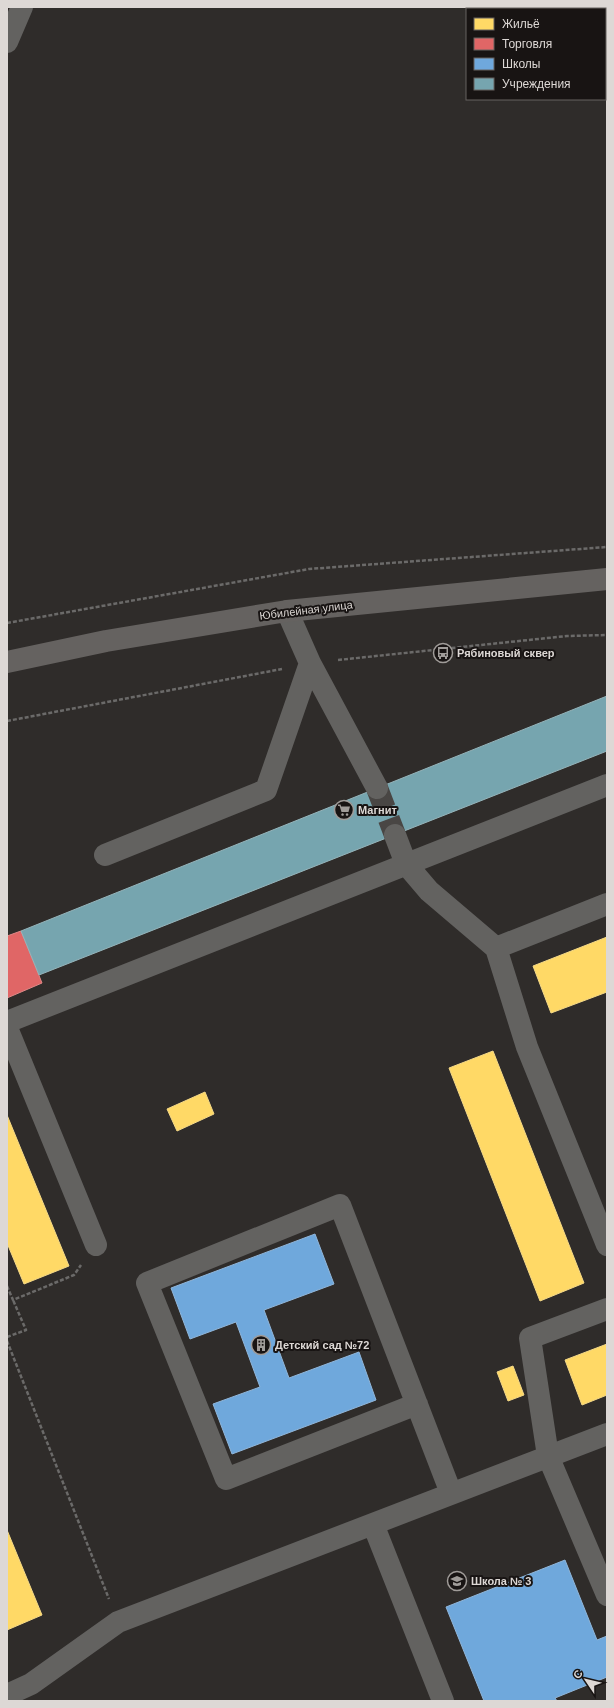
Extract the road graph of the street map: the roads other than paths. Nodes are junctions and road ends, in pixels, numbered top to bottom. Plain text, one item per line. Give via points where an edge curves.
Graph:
1 (22, 7) edge
2 (7, 42) edge
3 (607, 579) edge
4 (287, 611) junction
5 (7, 662) edge
6 (310, 663) junction
7 (607, 785) edge
8 (376, 788) tunnel mouth
9 (395, 835) tunnel mouth
10 (105, 855) dead end
11 (406, 864) junction
12 (607, 904) edge
13 (496, 948) junction
14 (7, 1022) edge
15 (7, 1028) edge
16 (96, 1245) road end
17 (607, 1245) edge
18 (607, 1309) edge
19 (417, 1404) junction
20 (607, 1434) edge
21 (548, 1456) junction
22 (451, 1493) junction
23 (373, 1524) junction
24 (601, 1563) edge
25 (607, 1595) edge
26 (7, 1695) edge
27 (443, 1701) edge

1 - 2 street
3 - 4 main road, Юбилейная улица
4 - 5 main road, Юбилейная улица via 106,641
4 - 6 street
6 - 8 street
6 - 10 street via 266,790
7 - 11 street
9 - 11 street
11 - 13 street via 429,891
11 - 14 street
12 - 13 street
13 - 17 street via 527,1047
15 - 16 street
18 - 21 street via 530,1338
19 - 19 street via 340,1205 147,1283 226,1479
19 - 22 street
20 - 21 street
21 - 22 street
21 - 24 street
22 - 23 street
23 - 26 street via 118,1622 31,1684
23 - 27 street
24 - 25 street

